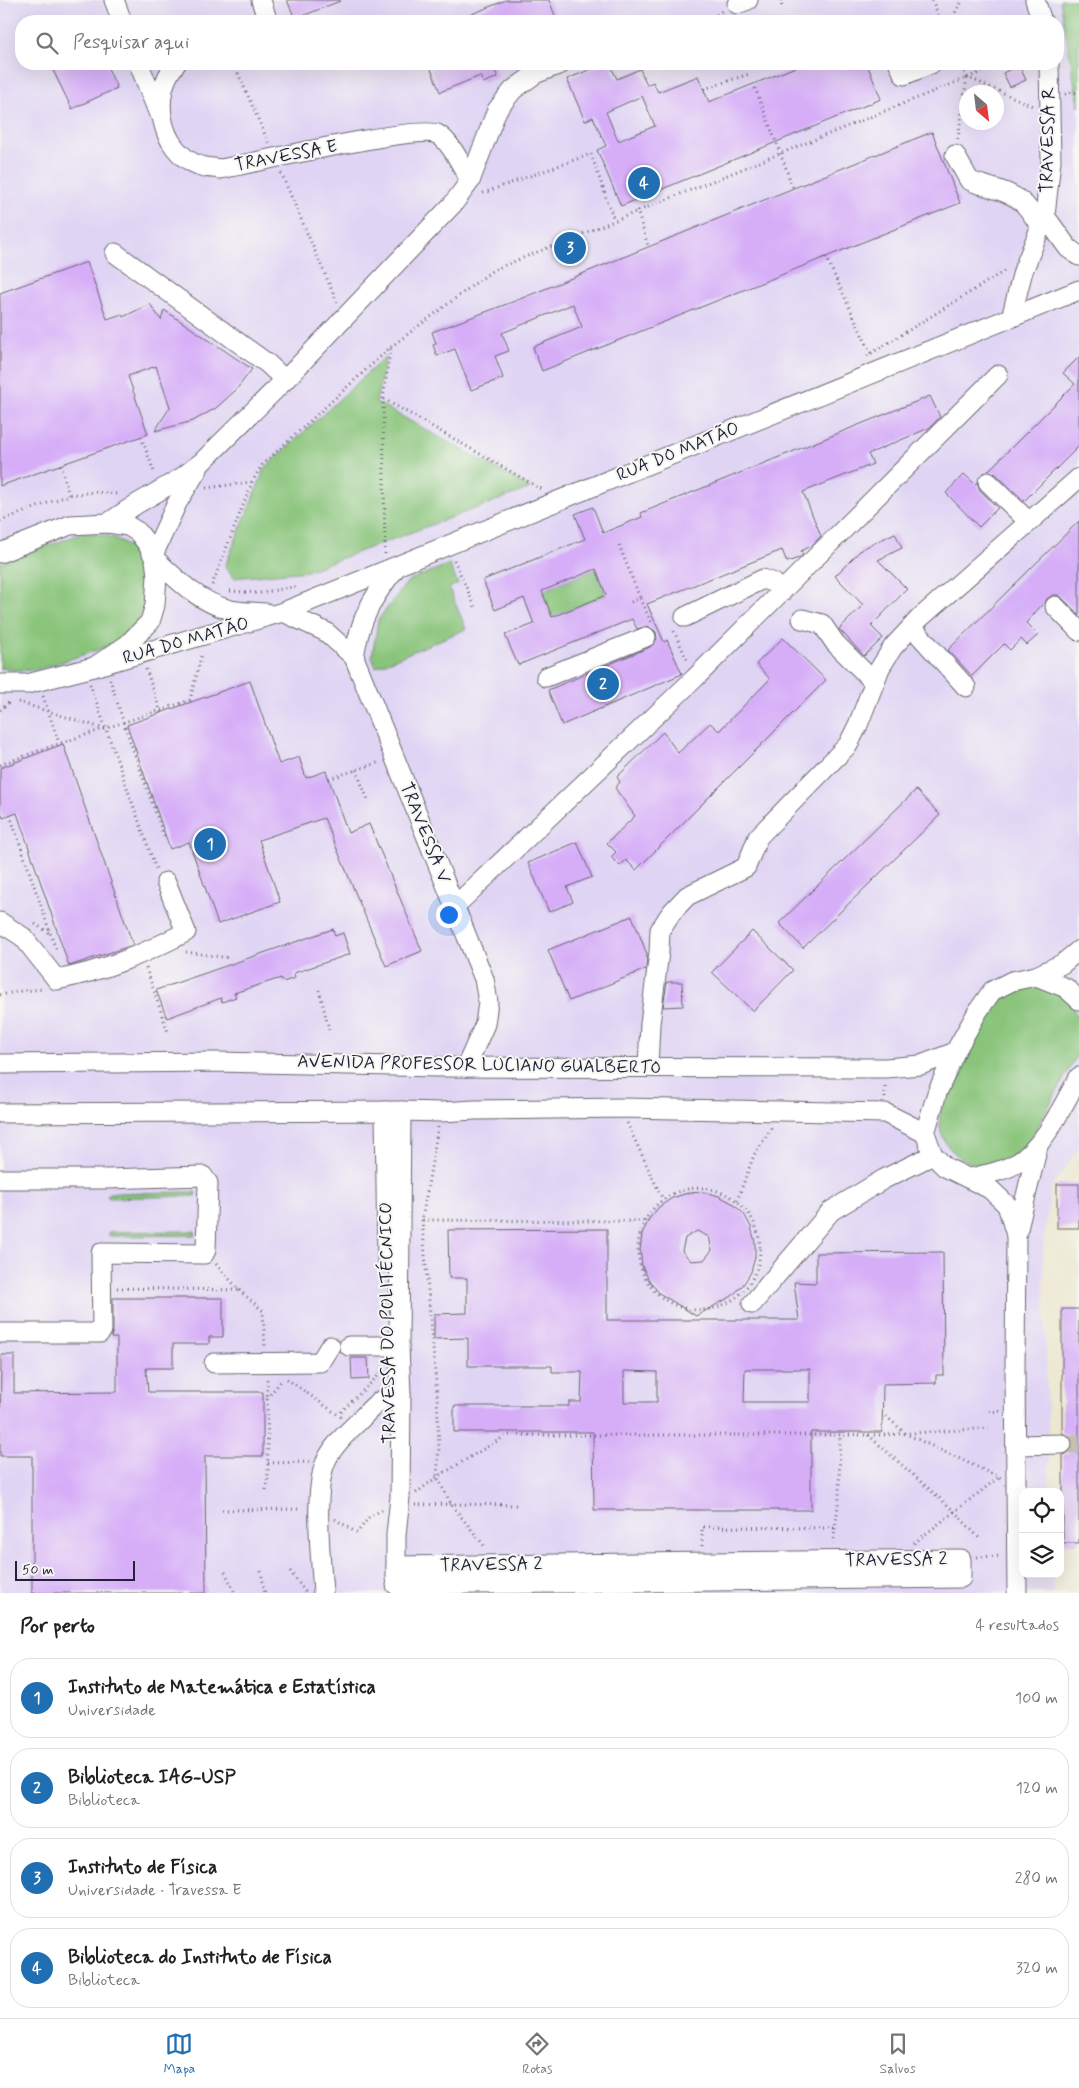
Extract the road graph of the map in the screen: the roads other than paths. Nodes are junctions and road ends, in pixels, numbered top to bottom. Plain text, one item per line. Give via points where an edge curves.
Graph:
1 (114, 0) edge
2 (120, 15) edge
3 (141, 70) edge
4 (171, 70) edge
5 (545, 70) edge
6 (902, 70) edge
7 (918, 70) edge
8 (1049, 70) edge
9 (161, 118) junction
10 (955, 155) dead end
11 (475, 188) junction
12 (1042, 222) junction
13 (114, 253) dead end
14 (1079, 256) edge
15 (1079, 290) edge
16 (1011, 318) junction
17 (998, 375) dead end
18 (285, 380) junction
19 (202, 462) junction
20 (1079, 478) edge
21 (988, 482) dead end
22 (1030, 522) junction
23 (108, 524) junction
24 (0, 553) edge
25 (154, 557) junction
26 (391, 561) junction
27 (782, 592) junction
28 (1055, 606) dead end
29 (280, 613) junction
30 (802, 618) dead end
31 (678, 620) road end
32 (912, 627) junction
33 (1079, 631) edge
34 (646, 637) dead end
35 (354, 657) junction
36 (95, 667) junction
37 (546, 677) dead end
38 (874, 682) junction
39 (0, 684) edge
40 (966, 688) dead end
41 (162, 877) road end
42 (454, 907) junction
43 (0, 922) edge
44 (1079, 950) edge
45 (1036, 976) junction
46 (1079, 1000) edge
47 (955, 1052) junction
48 (0, 1064) edge
49 (466, 1067) junction
50 (648, 1067) junction
51 (1079, 1077) edge
52 (393, 1111) junction
53 (0, 1113) edge
54 (925, 1133) junction
55 (1038, 1146) junction
56 (933, 1154) junction
57 (971, 1178) junction
58 (0, 1179) edge
59 (1016, 1237) junction
60 (752, 1304) dead end
61 (0, 1333) edge
62 (330, 1346) dead end
63 (349, 1346) dead end
64 (394, 1346) junction
65 (214, 1363) dead end
66 (396, 1395) junction
67 (1062, 1444) tunnel mouth
68 (1016, 1445) junction
69 (396, 1535) junction
70 (574, 1564) junction
71 (396, 1566) junction
72 (396, 1589) edge
73 (574, 1590) edge
74 (323, 1593) edge
75 (1017, 1593) edge

1 - 2 street
3 - 9 street
4 - 9 street, TRAVESSA E via 163,91
5 - 11 street via 513,90 497,110
6 - 7 street via 904,76
8 - 12 street, TRAVESSA R via 1051,160
9 - 11 street, TRAVESSA E via 178,152 198,165 221,169 383,137 437,134 458,158
10 - 12 street via 969,180 1016,196
11 - 18 street
12 - 14 street, TRAVESSA R
12 - 16 street, TRAVESSA R via 1023,271
13 - 18 street via 268,364
15 - 16 street, RUA DO MATÃO
16 - 26 street, RUA DO MATÃO via 875,362 560,500 448,546
17 - 27 street
18 - 19 street
19 - 23 street
19 - 25 street via 177,503
20 - 22 street
21 - 22 street
22 - 32 street
23 - 24 street via 70,525
23 - 25 street via 128,526 138,532
25 - 29 street, RUA DO MATÃO via 187,589 219,606
25 - 36 street via 156,604 150,622 127,645
26 - 29 street, RUA DO MATÃO
26 - 35 street via 358,632
27 - 31 street via 774,583 763,579
27 - 42 street via 616,755
28 - 33 street
29 - 35 street, TRAVESSA V via 326,632
29 - 36 street, RUA DO MATÃO
30 - 38 street via 822,624
32 - 38 street via 893,646
32 - 40 street
34 - 37 street
35 - 42 street, TRAVESSA V
36 - 39 street, RUA DO MATÃO via 27,684
38 - 50 street via 848,745 758,837 746,867 687,896 660,930
41 - 43 street via 186,932 183,944 145,953 88,974 57,980 23,937
42 - 49 street, TRAVESSA V via 484,980 488,1002 485,1024
44 - 45 street via 1062,964
45 - 46 street via 1066,988
45 - 47 street via 1012,980 992,991
47 - 50 street, AVENIDA PROFESSOR LUCIANO GUALBERTO via 921,1066 886,1068
47 - 54 street via 937,1093
48 - 49 street, AVENIDA PROFESSOR LUCIANO GUALBERTO via 217,1062
49 - 50 street, AVENIDA PROFESSOR LUCIANO GUALBERTO
51 - 55 street
52 - 53 street
52 - 54 street via 621,1108 885,1113
52 - 64 street, TRAVESSA DO POLITÉCNICO
54 - 56 street
55 - 57 street via 1019,1162
55 - 59 street
56 - 57 street via 945,1166
56 - 60 street via 831,1211
57 - 59 street via 990,1189 1007,1205
58 - 61 street via 106,1180 203,1176 208,1183 206,1252 101,1253 102,1330 99,1334
59 - 68 street
62 - 65 street via 320,1362
63 - 64 street
64 - 66 street, TRAVESSA DO POLITÉCNICO
66 - 69 street, TRAVESSA DO POLITÉCNICO via 400,1506
66 - 69 street, TRAVESSA DO POLITÉCNICO via 390,1506
66 - 74 street via 379,1401 336,1445 328,1458 319,1489
67 - 68 street
68 - 75 street
69 - 71 street, TRAVESSA DO POLITÉCNICO
70 - 71 street, TRAVESSA 2
70 - 73 street
70 - 73 street, TRAVESSA 2 via 962,1560 961,1578
71 - 72 street, TRAVESSA DO POLITÉCNICO
72 - 73 street, TRAVESSA 2

